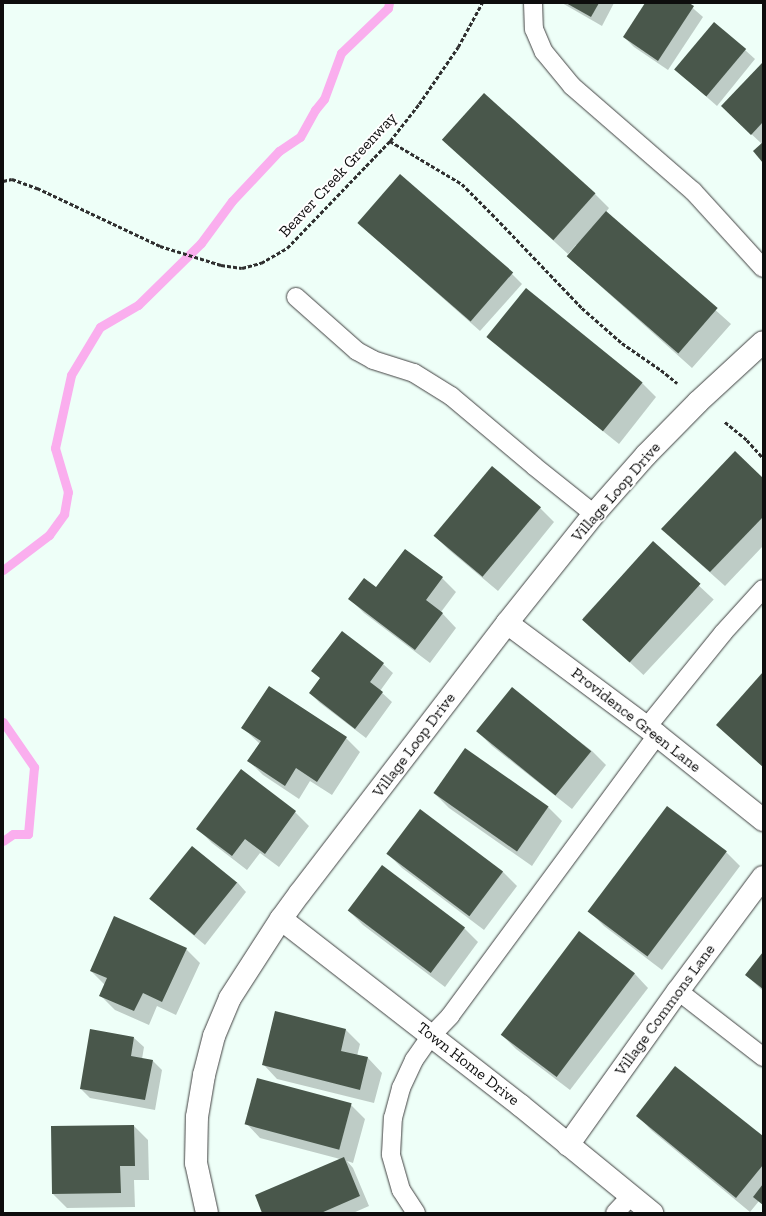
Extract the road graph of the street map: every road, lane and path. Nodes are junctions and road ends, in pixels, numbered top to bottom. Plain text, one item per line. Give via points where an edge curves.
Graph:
1 (482, 3) edge
2 (533, 3) edge
3 (390, 141) junction
4 (3, 181) edge
5 (763, 268) edge
6 (296, 297) dead end
7 (763, 342) edge
8 (698, 402) junction
9 (725, 422) dead end
10 (763, 458) edge
11 (594, 514) junction
12 (763, 589) edge
13 (507, 623) junction
14 (652, 731) junction
15 (763, 820) edge
16 (763, 877) edge
17 (281, 919) junction
18 (678, 991) junction
19 (431, 1036) junction
20 (763, 1057) edge
21 (568, 1145) junction
22 (631, 1196) junction
23 (207, 1213) edge
24 (416, 1213) edge
25 (615, 1213) edge
26 (652, 1213) edge

1 - 3 path, Beaver Creek Greenway via 458,46 419,104
2 - 5 lane via 534,29 544,52 572,86 693,191
3 - 4 path, Beaver Creek Greenway via 287,248 262,263 242,268 221,265 160,246 12,178
3 - 8 path via 462,184 582,308 622,343 661,370
6 - 11 lane via 358,351 373,360 414,372 451,396
7 - 8 street, Village Loop Drive
8 - 11 street, Village Loop Drive via 646,455
9 - 10 path via 747,440
11 - 13 street, Village Loop Drive
12 - 14 lane via 723,633
13 - 14 street, Providence Green Lane
13 - 17 street, Village Loop Drive
14 - 15 street, Providence Green Lane
14 - 19 lane via 450,1016
16 - 18 street, Village Commons Lane
17 - 19 street, Town Home Drive
17 - 23 street, Village Loop Drive via 230,998 214,1036 204,1075 197,1116 196,1163
18 - 20 lane
18 - 21 street, Village Commons Lane
19 - 21 street, Town Home Drive
19 - 24 lane via 414,1060 401,1088 393,1118 391,1154 401,1190
21 - 22 street, Town Home Drive
22 - 25 lane
22 - 26 street, Town Home Drive

